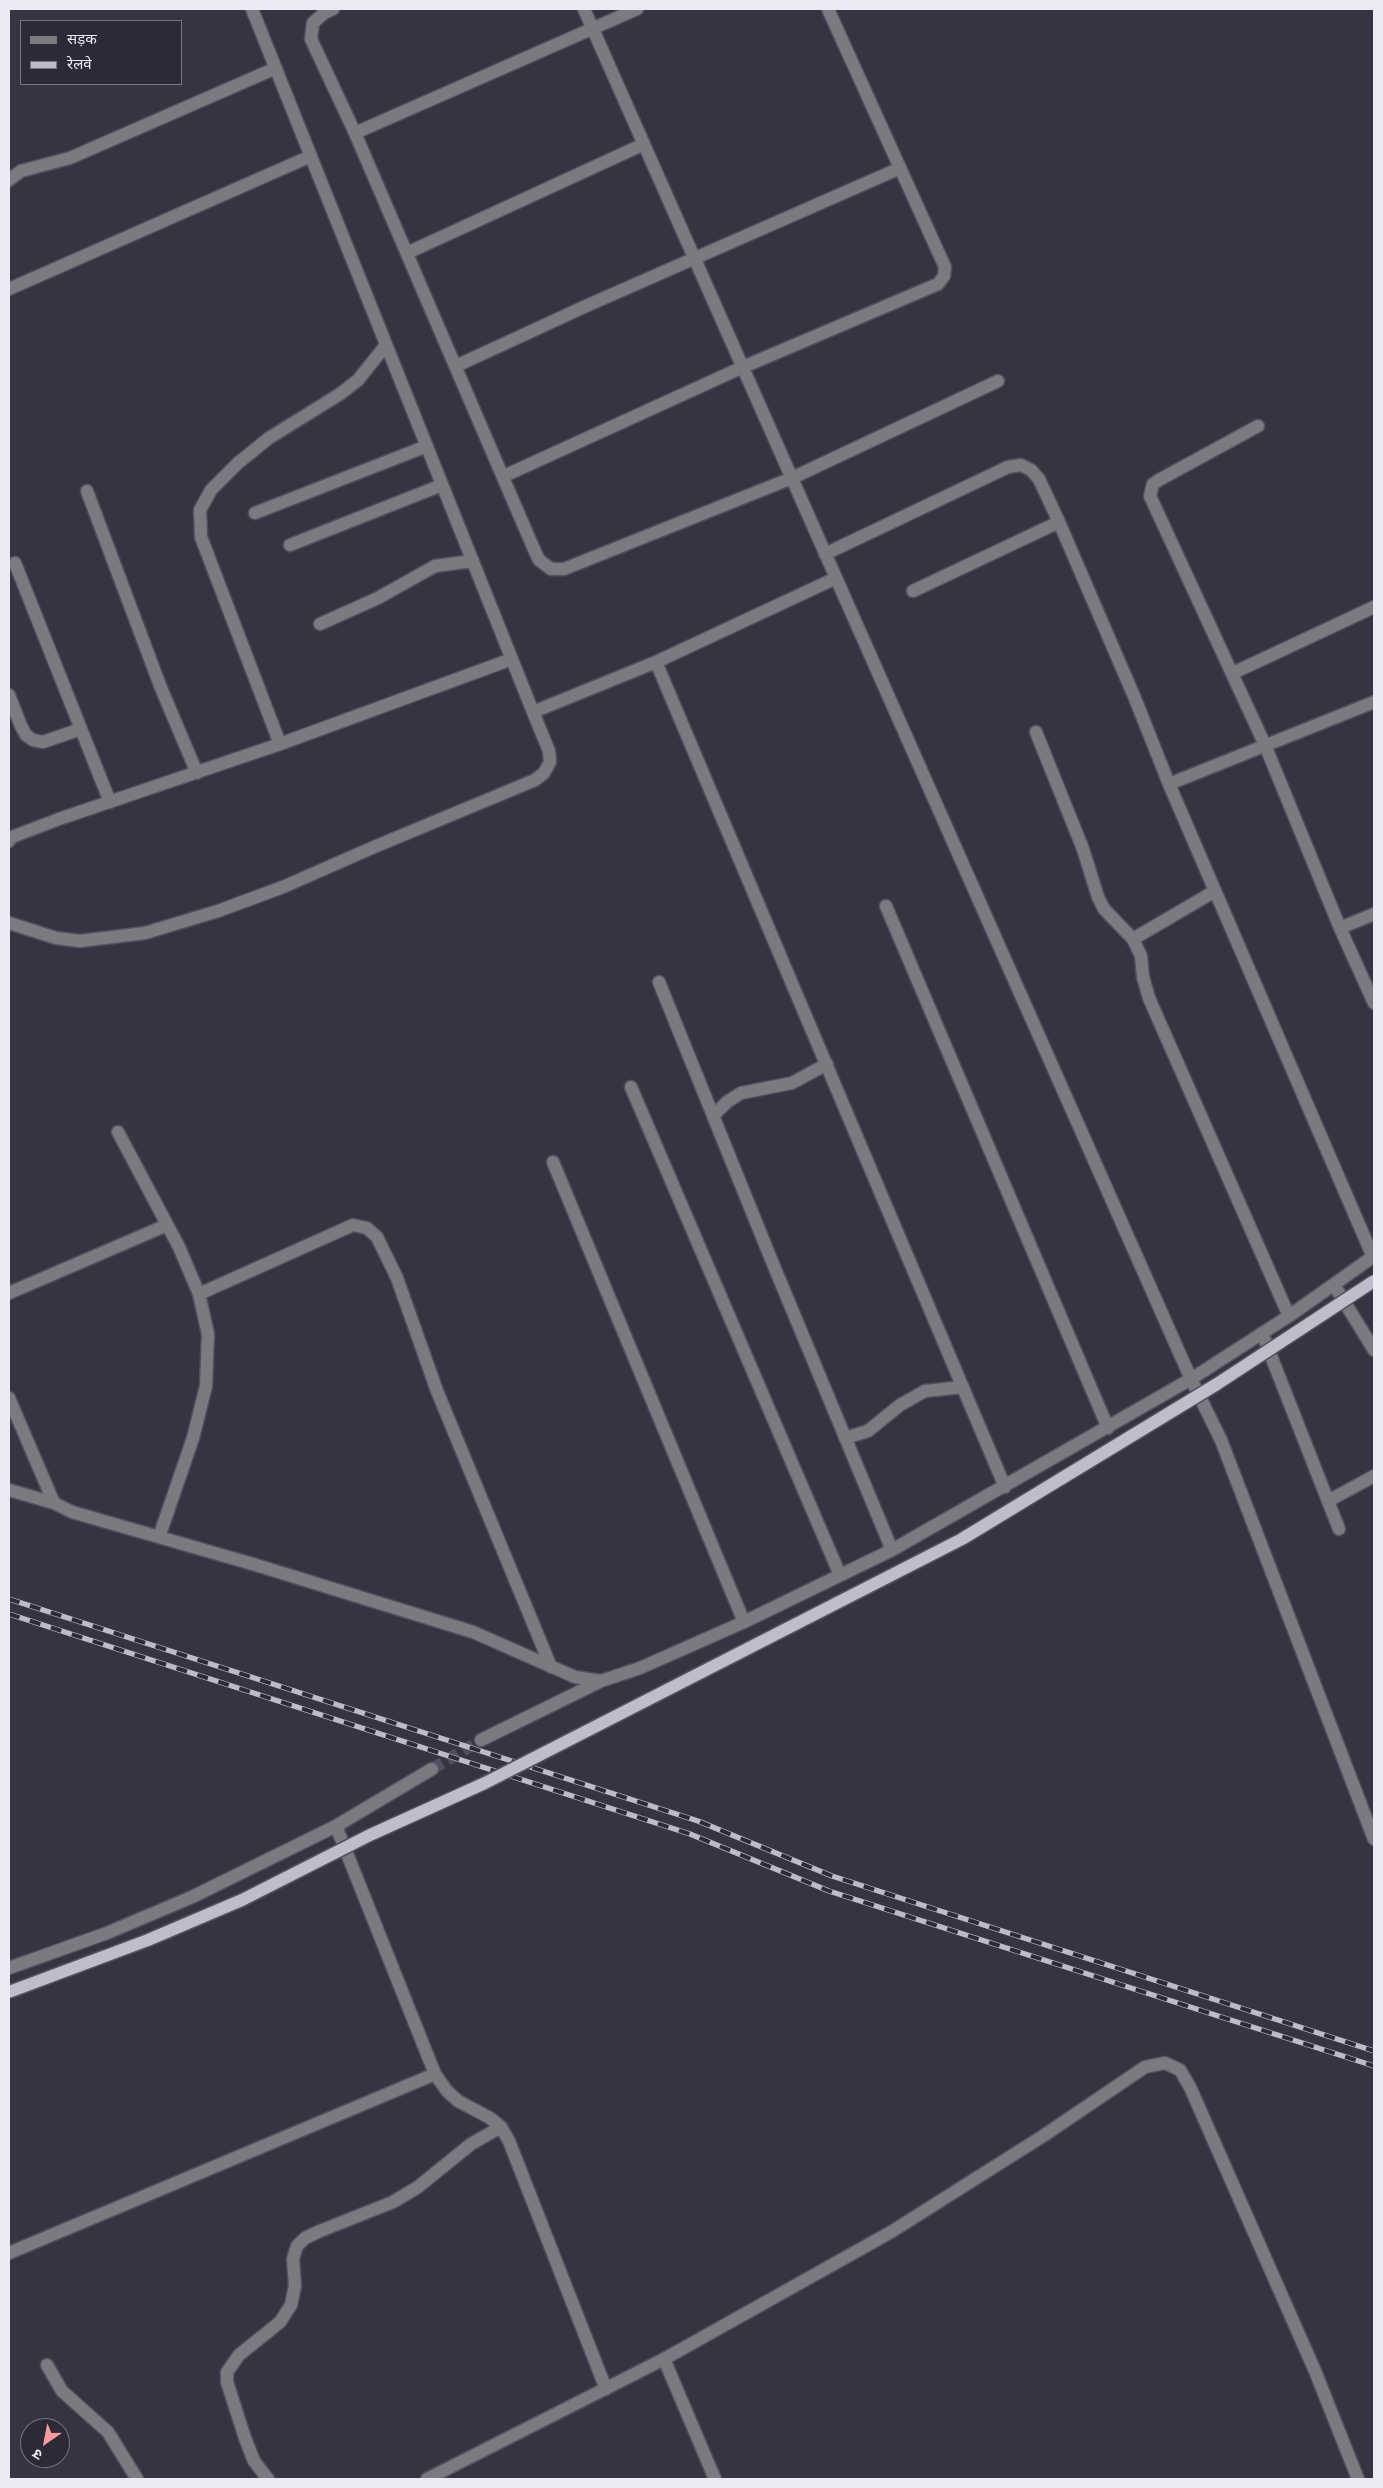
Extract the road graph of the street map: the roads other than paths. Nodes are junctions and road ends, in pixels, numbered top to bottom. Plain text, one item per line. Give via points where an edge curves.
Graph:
1 (252, 9) edge
2 (333, 9) edge
3 (584, 9) edge
4 (637, 9) edge
5 (828, 9) edge
6 (592, 28) junction
7 (276, 68) junction
8 (355, 133) junction
9 (644, 144) junction
10 (311, 156) junction
11 (898, 169) junction
12 (9, 180) edge
13 (407, 253) junction
14 (695, 259) junction
15 (9, 289) edge
16 (386, 345) junction
17 (456, 366) junction
18 (743, 367) junction
19 (998, 381) dead end
20 (1258, 426) dead end
21 (427, 446) junction
22 (504, 476) junction
23 (792, 478) junction
24 (442, 485) junction
25 (87, 492) dead end
26 (256, 513) dead end
27 (1059, 522) junction
28 (290, 546) dead end
29 (825, 554) junction
30 (473, 561) junction
31 (15, 563) dead end
32 (836, 578) junction
33 (913, 591) dead end
34 (1374, 607) edge
35 (320, 624) dead end
36 (512, 659) junction
37 (656, 662) junction
38 (1232, 673) junction
39 (9, 695) edge
40 (1374, 702) edge
41 (533, 712) junction
42 (81, 729) junction
43 (1036, 732) dead end
44 (280, 744) junction
45 (1265, 746) junction
46 (197, 773) junction
47 (1168, 784) junction
48 (110, 802) junction
49 (9, 840) edge
50 (1215, 891) junction
51 (886, 906) dead end
52 (1374, 914) edge
53 (9, 921) edge
54 (1340, 928) junction
55 (1133, 939) junction
56 (659, 982) dead end
57 (1374, 1003) edge
58 (827, 1064) junction
59 (631, 1087) dead end
60 (713, 1116) junction
61 (118, 1132) dead end
62 (553, 1162) dead end
63 (167, 1225) junction
64 (1374, 1256) edge
65 (1374, 1281) edge
66 (1334, 1285) junction
67 (9, 1293) edge
68 (199, 1294) junction
69 (1289, 1316) junction
70 (1262, 1333) junction
71 (1374, 1350) edge
72 (1192, 1379) junction
73 (963, 1387) junction
74 (9, 1398) edge
75 (1108, 1428) junction
76 (845, 1438) junction
77 (1374, 1476) edge
78 (1005, 1487) junction
79 (9, 1490) edge
80 (1328, 1501) junction
81 (54, 1503) junction
82 (1339, 1530) dead end
83 (159, 1537) junction
84 (892, 1550) junction
85 (840, 1575) junction
86 (744, 1622) junction
87 (551, 1666) junction
88 (601, 1681) junction
89 (481, 1740) tunnel mouth
90 (432, 1769) tunnel mouth
91 (336, 1826) junction
92 (1374, 1840) edge
93 (9, 1968) edge
94 (9, 1992) edge
95 (435, 2074) junction
96 (501, 2128) junction
97 (9, 2253) edge
98 (664, 2359) junction
99 (47, 2365) dead end
100 (606, 2389) junction
101 (137, 2479) edge
102 (264, 2479) edge
103 (427, 2479) edge
104 (715, 2479) edge
105 (1358, 2479) edge

1 - 7 street
2 - 8 street via 313,23 311,39
3 - 6 street
4 - 6 street
5 - 11 street
6 - 8 street
6 - 9 street
7 - 10 street
7 - 12 street via 70,158 21,171
8 - 13 street
9 - 13 street
9 - 14 street
10 - 15 street
10 - 16 street
11 - 14 street
11 - 18 street via 944,267 944,276 938,284
13 - 17 street
14 - 17 street
14 - 18 street
16 - 21 street
16 - 44 street via 358,380 269,438 238,463 211,490 200,510 201,537
17 - 22 street
18 - 22 street
18 - 23 street
19 - 23 street
20 - 38 street via 1159,480 1150,490
21 - 24 street
21 - 26 street
22 - 23 street via 540,560 551,569 564,569
23 - 29 street
24 - 28 street
24 - 30 street
25 - 46 street via 161,688
27 - 29 street via 1039,479 1021,465 1008,467
27 - 33 street
27 - 47 street
29 - 32 street
30 - 35 street via 436,566 370,602
30 - 36 street
31 - 42 street
32 - 37 street
32 - 72 street
34 - 38 street
36 - 41 street
36 - 44 street
37 - 41 street
37 - 58 street
38 - 45 street
39 - 42 street via 20,726 34,740 44,742
40 - 45 street
41 - 53 street via 549,751 550,762 535,780 283,887 218,912 145,933 80,941 56,938
42 - 48 street
43 - 55 street via 1083,849 1098,897 1104,909
44 - 46 street
45 - 47 street
45 - 54 street
46 - 48 street
47 - 50 street
48 - 49 street
50 - 55 street
50 - 64 street
51 - 75 street
52 - 54 street
54 - 57 street
55 - 69 street via 1141,956 1148,998
56 - 60 street
58 - 60 street via 792,1083 741,1092
58 - 73 street
59 - 85 street
60 - 76 street
61 - 63 street
62 - 86 street
63 - 67 street
63 - 68 street
64 - 66 street
65 - 94 main road, bridge via 1217,1384 962,1539 485,1783 370,1835 242,1900 148,1940
66 - 69 street
66 - 71 street
68 - 83 street via 208,1334 206,1386 193,1438
68 - 87 street via 353,1225 367,1228 377,1237 397,1278 437,1390
69 - 70 street
70 - 72 street
70 - 80 street
72 - 75 street
72 - 92 street via 1221,1440
73 - 76 street via 925,1391 868,1431
73 - 78 street
74 - 81 street
75 - 78 street
76 - 84 street
77 - 80 street
78 - 84 street
79 - 81 street
80 - 82 street
81 - 83 street via 72,1512
83 - 87 street via 473,1632
84 - 85 street
85 - 86 street
86 - 88 street via 640,1668
87 - 88 street via 575,1677
88 - 89 street
90 - 91 street
91 - 93 street via 192,1897
91 - 95 street
95 - 96 street via 458,2101 490,2118
95 - 97 street
96 - 100 street via 509,2140
96 - 102 street via 465,2149 418,2187 393,2202 320,2231 297,2246 293,2260 295,2286 291,2305 280,2322 238,2355 227,2372 226,2382 244,2438
98 - 100 street
98 - 104 street
98 - 105 street via 891,2232 1145,2067 1166,2063 1180,2070 1190,2087 1315,2371
99 - 101 street via 62,2390 108,2432
100 - 103 street

